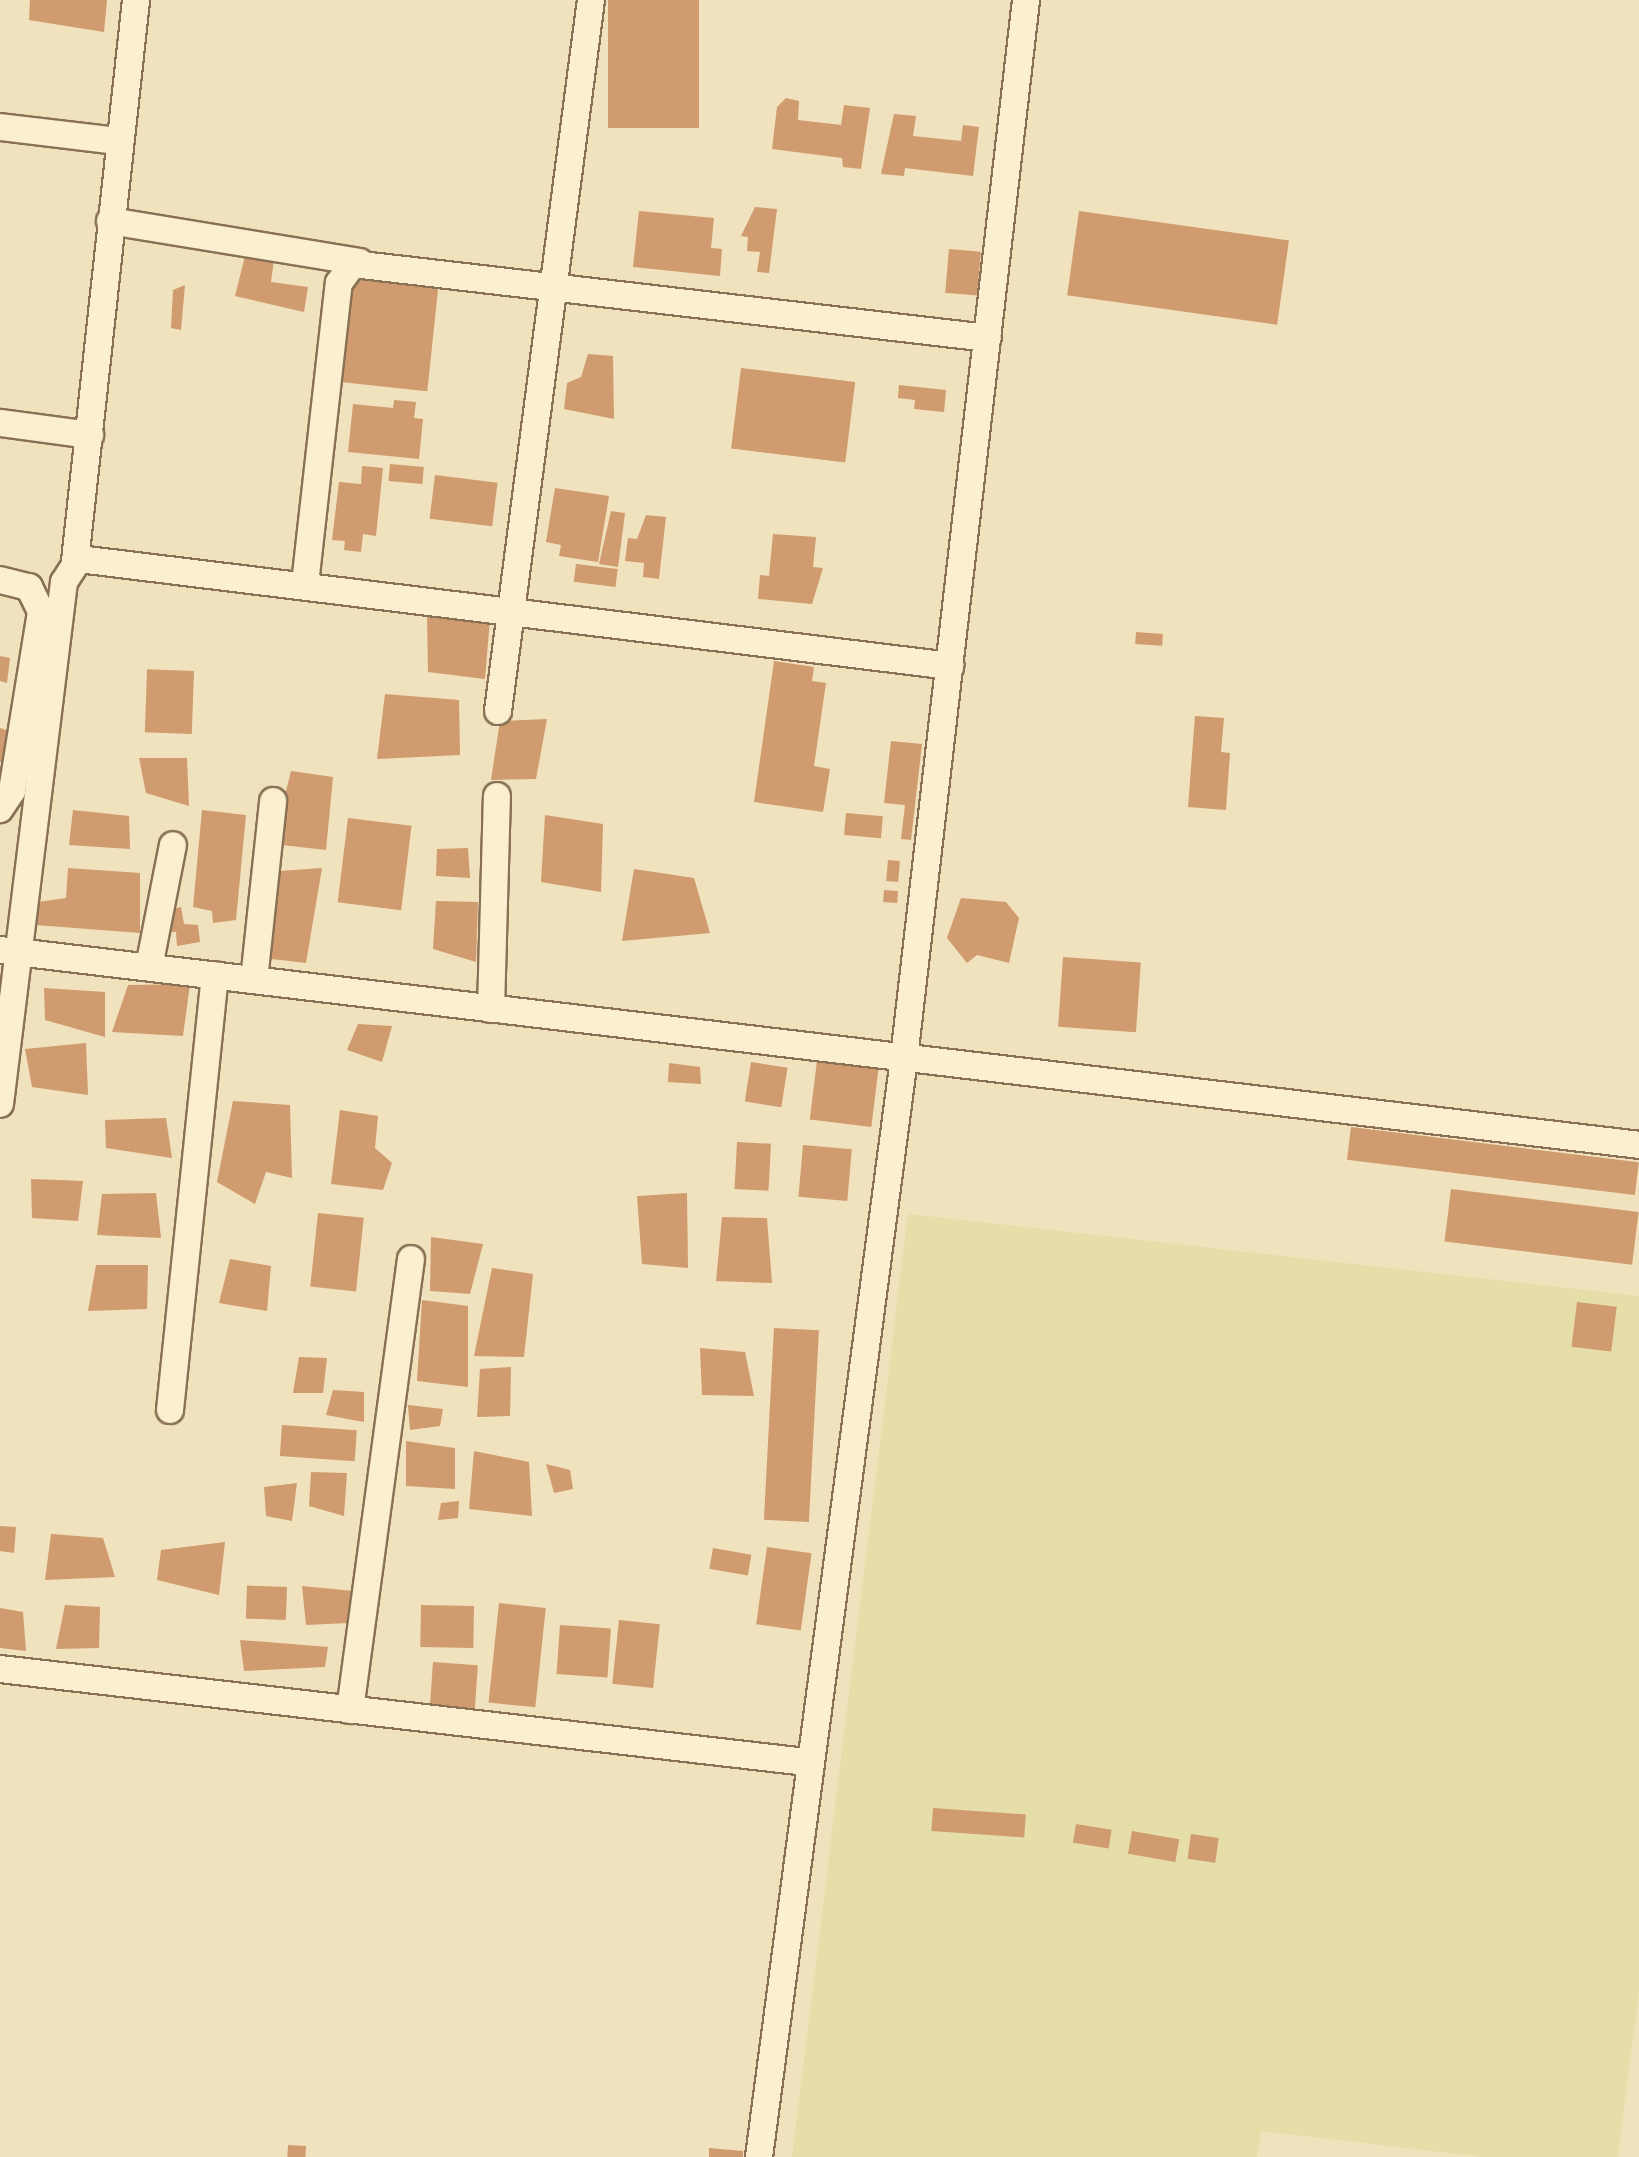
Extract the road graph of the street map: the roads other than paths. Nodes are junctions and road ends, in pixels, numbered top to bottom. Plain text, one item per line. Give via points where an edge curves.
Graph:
1 (136, 0) edge
2 (591, 0) edge
3 (1026, 0) edge
4 (0, 127) edge
5 (117, 141) junction
6 (110, 221) junction
7 (360, 262) junction
8 (558, 286) junction
9 (988, 338) junction
10 (0, 423) edge
11 (90, 435) junction
12 (75, 561) junction
13 (0, 580) edge
14 (305, 584) junction
15 (510, 610) junction
16 (950, 666) junction
17 (498, 711) dead end
18 (497, 796) dead end
19 (273, 801) dead end
20 (0, 809) edge
21 (173, 845) dead end
22 (10, 951) edge
23 (149, 967) junction
24 (215, 975) junction
25 (254, 980) junction
26 (491, 1009) junction
27 (904, 1058) junction
28 (0, 1104) edge
29 (1639, 1145) edge
30 (411, 1259) dead end
31 (170, 1410) dead end
32 (0, 1669) edge
33 (350, 1710) junction
34 (806, 1762) junction
35 (759, 2157) edge

1 - 5 street
2 - 8 street
3 - 9 street
4 - 5 street
5 - 6 street
6 - 7 street
6 - 11 street
7 - 8 street
7 - 14 street via 339,283
8 - 9 street
8 - 15 street
9 - 16 street
10 - 11 street
11 - 12 street
12 - 14 street
12 - 22 street via 64,582
13 - 20 street via 29,587 41,612 12,791
14 - 15 street
15 - 16 street
15 - 17 street
16 - 27 street
18 - 26 street
19 - 25 street
21 - 23 street
22 - 23 street
22 - 28 street
23 - 24 street
24 - 25 street
24 - 31 street
25 - 26 street
26 - 27 street
27 - 29 street
27 - 34 street
30 - 33 street
32 - 33 street
33 - 34 street
34 - 35 street

